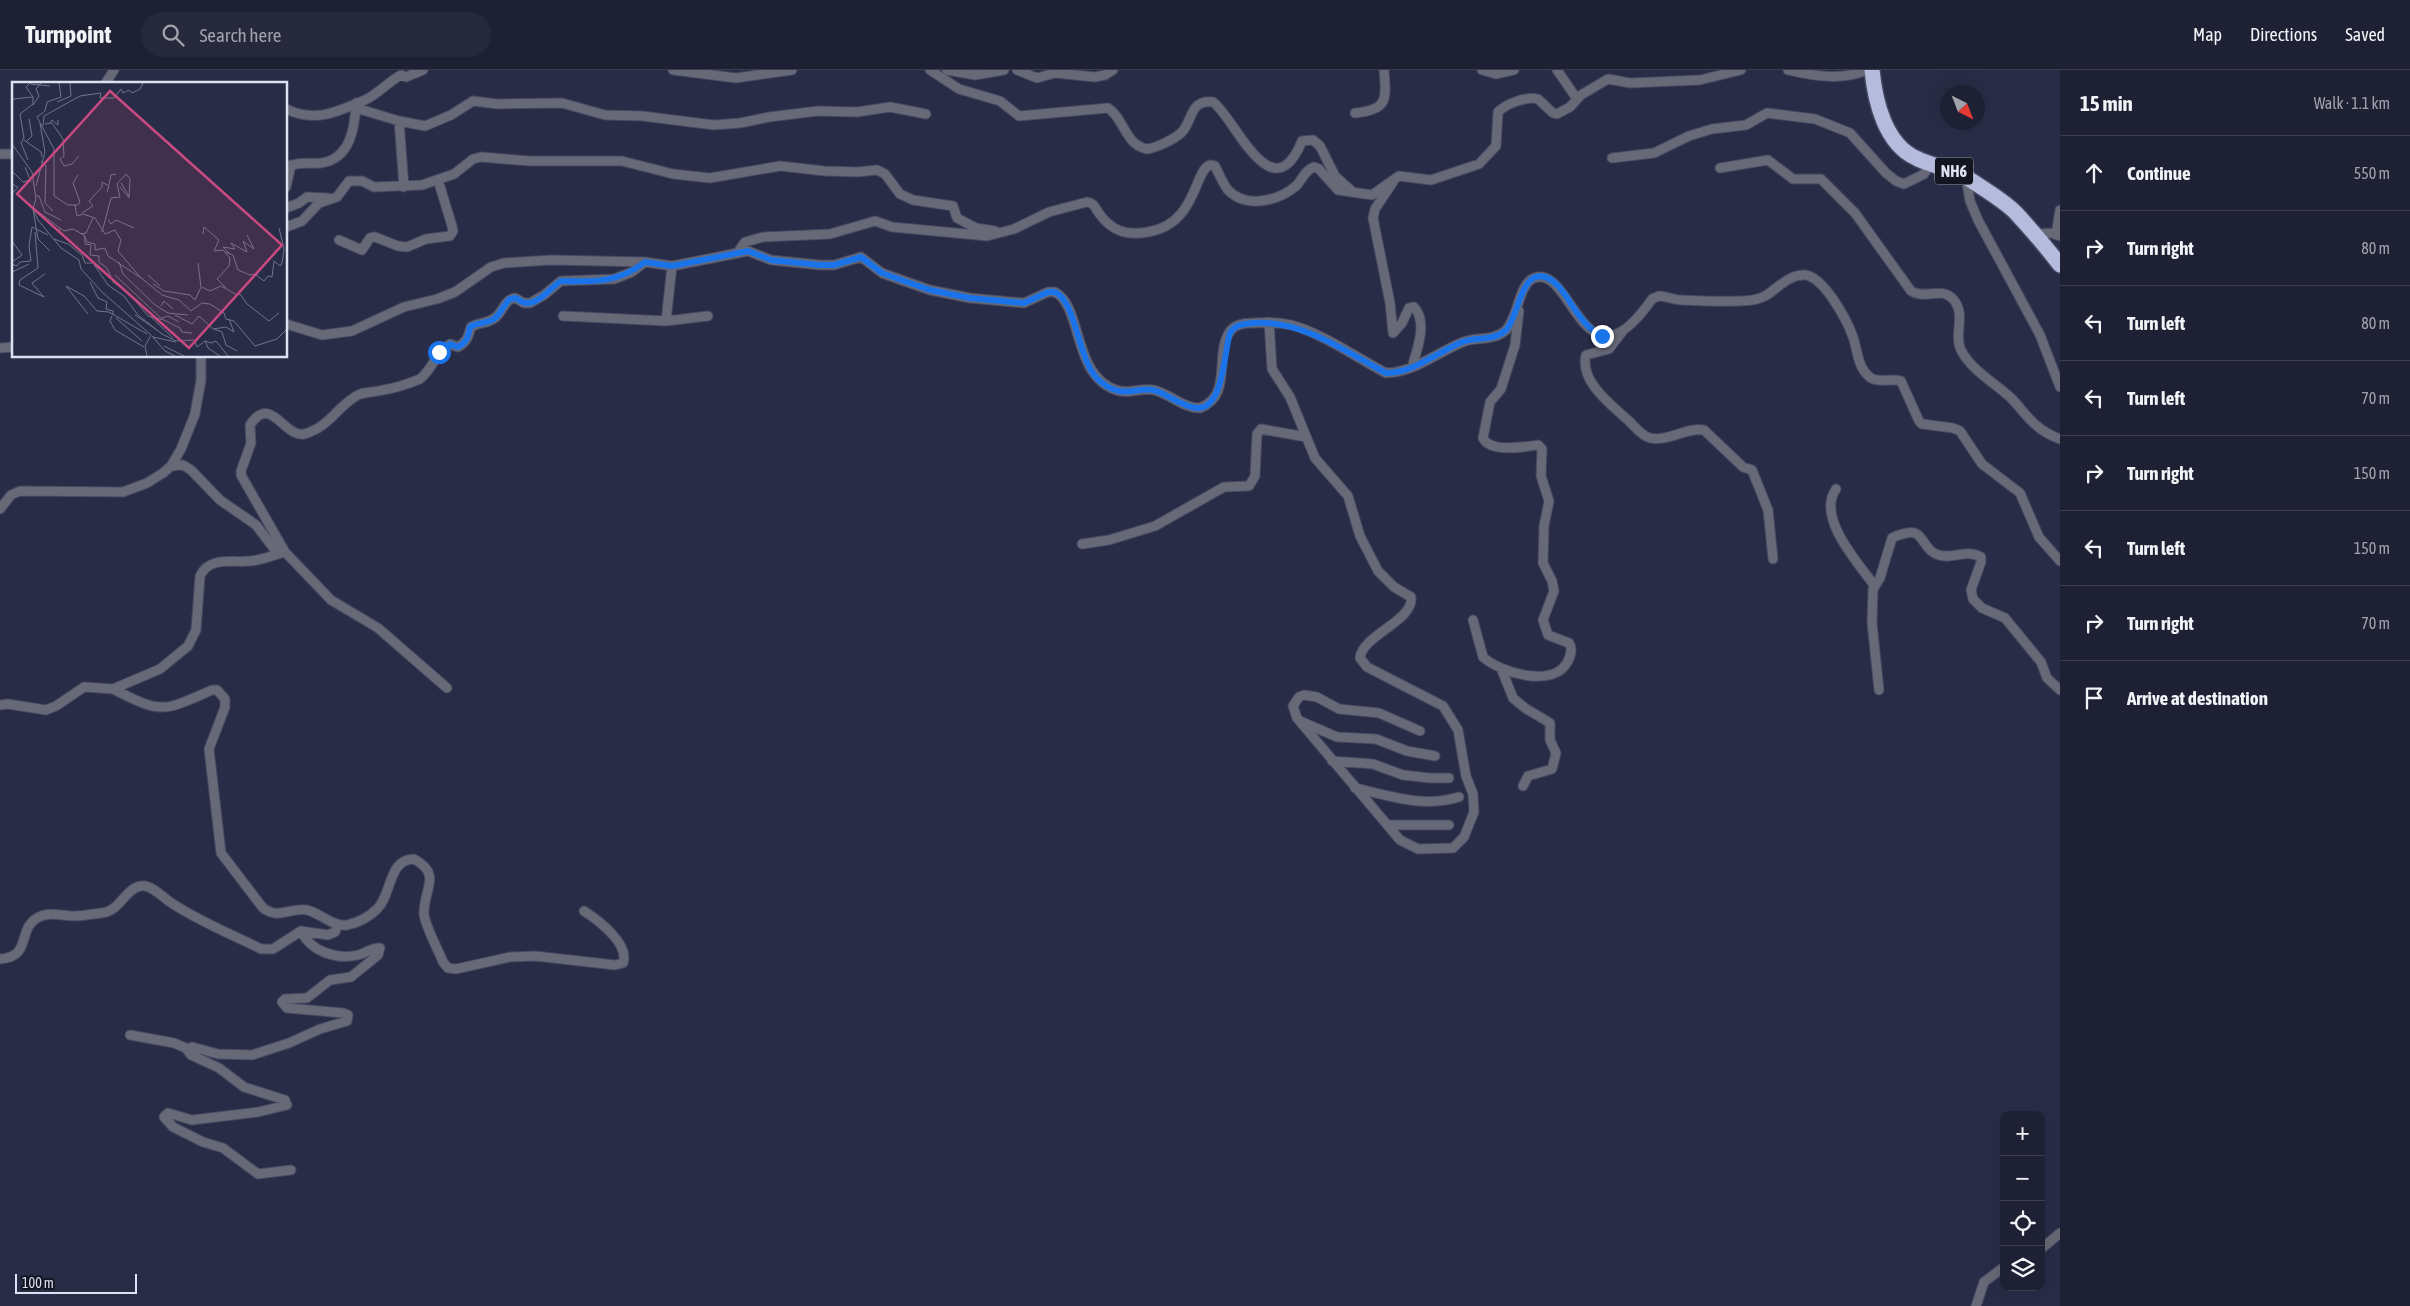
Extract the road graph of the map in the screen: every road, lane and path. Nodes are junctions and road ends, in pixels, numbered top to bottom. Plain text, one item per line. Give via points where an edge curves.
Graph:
1 (114, 70) edge
2 (423, 70) edge
3 (673, 70) edge
4 (792, 70) edge
5 (931, 70) edge
6 (942, 70) edge
7 (947, 70) edge
8 (1004, 70) edge
9 (1017, 70) edge
10 (1113, 70) edge
11 (1384, 70) edge
12 (1482, 70) edge
13 (1514, 70) edge
14 (1557, 70) edge
15 (1741, 70) edge
16 (1788, 70) edge
17 (1867, 70) edge
18 (1872, 70) edge
19 (106, 82) edge
20 (1577, 99) junction
21 (356, 105) junction
22 (288, 110) edge
23 (1355, 113) dead end
24 (926, 114) dead end
25 (399, 122) junction
26 (1612, 158) dead end
27 (1930, 163) junction
28 (289, 166) edge
29 (1720, 168) dead end
30 (1966, 177) junction
31 (1396, 178) junction
32 (438, 180) junction
33 (404, 187) junction
34 (1356, 193) junction
35 (333, 199) junction
36 (288, 207) edge
37 (2060, 210) edge
38 (288, 226) edge
39 (1008, 231) junction
40 (2034, 234) junction
41 (2058, 236) edge
42 (339, 240) dead end
43 (738, 252) junction
44 (645, 262) junction
45 (2060, 265) edge
46 (672, 266) junction
47 (1520, 301) junction
48 (563, 316) dead end
49 (708, 316) dead end
50 (666, 321) junction
51 (1269, 322) junction
52 (288, 325) edge
53 (1622, 332) junction
54 (200, 358) edge
55 (1412, 367) junction
56 (2060, 388) edge
57 (1306, 437) junction
58 (2060, 439) edge
59 (171, 466) junction
60 (1836, 489) dead end
61 (0, 509) edge
62 (1082, 544) dead end
63 (281, 553) junction
64 (1772, 559) dead end
65 (2060, 561) edge
66 (1874, 585) junction
67 (1474, 620) dead end
68 (1501, 668) junction
69 (447, 688) dead end
70 (113, 689) junction
71 (1879, 690) dead end
72 (2060, 690) edge
73 (0, 705) edge
74 (1299, 721) junction
75 (1420, 732) dead end
76 (1435, 756) dead end
77 (1332, 760) junction
78 (1449, 778) dead end
79 (1523, 786) dead end
80 (1355, 788) junction
81 (1459, 797) dead end
82 (1388, 825) junction
83 (1449, 825) dead end
84 (584, 911) dead end
85 (338, 924) junction
86 (301, 931) junction
87 (0, 959) edge
88 (130, 1035) dead end
89 (188, 1050) junction
90 (291, 1170) dead end
91 (2060, 1233) edge
92 (2045, 1246) edge
93 (2000, 1270) edge
94 (1976, 1306) edge

1 - 19 street
2 - 21 street via 406,77 401,75
3 - 4 street via 736,78
5 - 6 street
5 - 34 street via 959,89 1000,101 1019,116 1108,108 1136,145 1146,149 1180,134 1195,106 1212,102 1251,153 1265,164 1284,165 1298,151 1302,141 1313,140 1320,146 1334,176
7 - 8 street via 975,74
9 - 10 street via 1037,78 1055,73 1095,77
11 - 23 street via 1386,96 1382,104 1373,110
12 - 13 street via 1496,74
14 - 20 street
15 - 20 street via 1700,80 1630,83 1608,79
16 - 17 street via 1837,77
18 - 27 highway, NH6 via 1879,108 1890,132 1902,150
20 - 31 street via 1557,114 1534,98 1502,108 1498,112 1496,146 1479,164 1437,179
21 - 22 street via 312,117
21 - 25 street
21 - 28 street via 355,126 342,151 328,161
24 - 25 street via 890,106 857,112 818,111 714,125 605,115 553,102 497,104 473,101 425,126
25 - 33 street
26 - 27 street via 1654,153 1689,136 1712,129 1746,125 1768,113 1815,119 1850,133 1886,172 1904,184 1924,174
27 - 30 highway, NH6
29 - 58 street via 1768,160 1793,179 1821,179 1855,213 1910,291 1919,295 1944,293 1951,297 1961,316 1960,346 1967,359 2036,426
30 - 40 highway, NH6 via 2014,211
30 - 56 street via 1970,201 1978,220 2040,335
31 - 34 street via 1372,195
31 - 55 street via 1373,218 1393,333 1398,330 1409,308 1414,307 1418,312 1420,332
32 - 33 street
32 - 39 street via 454,174 476,157 530,162 622,161 673,174 710,178 780,166 825,171 877,170 886,174 900,194 914,200 953,206 957,218 976,228
32 - 42 street via 452,226 450,236 426,239 407,247 375,237 370,238 362,250
33 - 35 street via 374,186 351,180
34 - 39 street via 1338,190 1319,169 1314,168 1279,197 1263,202 1245,199 1229,191 1215,166 1210,165 1203,169 1187,207 1158,230 1122,233 1087,202 1049,212
35 - 36 street via 307,197
35 - 38 street via 320,203 302,221
37 - 41 street
39 - 43 street via 977,236 892,227 873,221 835,233 762,236 745,242
40 - 41 street via 2054,233
40 - 45 highway, NH6
43 - 46 street
43 - 51 street via 748,251 771,260 820,265 834,265 861,257 882,273 930,290 970,298 1024,303 1055,292 1065,302 1083,352 1101,382 1122,392 1154,390 1197,408 1206,406 1219,388 1226,344 1232,329 1247,323
44 - 46 street
44 - 52 street via 551,260 504,263 491,267 455,292 404,308 352,330 322,335
44 - 63 street via 632,272 614,279 561,281 530,302 510,299 497,317 488,323 470,327 464,344 458,347 450,344 439,352 426,375 396,387 358,395 324,426 292,433 274,416 264,414 256,417 250,424 251,443 241,475
46 - 50 street
47 - 53 street via 1528,281 1542,277 1555,283 1593,332 1610,336
47 - 55 street via 1510,325 1498,336 1463,341
47 - 68 street via 1518,335 1503,382 1490,402 1484,438 1487,444 1495,447 1538,445 1542,449 1541,476 1549,501 1544,526 1543,563 1554,592 1543,620 1548,635 1567,641 1572,651 1566,666 1554,674 1530,676
48 - 50 street
49 - 50 street
51 - 55 street via 1294,326 1386,373
51 - 57 street via 1272,369 1290,397
53 - 64 street via 1609,349 1586,355 1598,392 1645,436 1662,438 1704,430 1743,467 1752,470 1768,510
53 - 65 street via 1657,296 1679,300 1739,301 1764,297 1775,287 1804,275 1817,280 1825,286 1851,332 1866,373 1875,380 1901,381 1922,424 1960,431 1982,464 2020,493 2039,537
54 - 59 street via 196,414
57 - 62 street via 1261,429 1257,434 1255,476 1251,485 1246,488 1224,487 1155,526 1109,540
57 - 82 street via 1318,463 1348,496 1360,536 1378,571 1394,587 1411,597 1406,612 1364,649 1360,658 1366,666 1448,710 1458,730 1466,776 1473,794 1474,812 1470,823 1460,843 1453,848 1412,848 1400,840
59 - 61 street via 155,479 123,492 25,490 12,495
59 - 63 street via 191,470 220,500 256,525
60 - 66 street via 1830,506 1834,525
63 - 69 street via 331,600 378,628
63 - 70 street via 254,561 214,563 203,570 196,630 188,646 160,669
66 - 71 street via 1872,623
66 - 72 street via 1880,578 1890,542 1895,536 1912,531 1931,552 1942,556 1964,552 1979,555 1982,562 1971,590 1973,599 1982,608 2005,618 2041,662 2051,684
67 - 68 street via 1483,657
68 - 79 street via 1513,698 1550,723 1550,740 1556,753 1552,769 1528,776
70 - 73 street via 84,687 46,710
70 - 85 street via 155,708 173,707 212,690 221,693 226,700 225,707 209,749 221,853 270,913 279,915 306,910
74 - 75 street via 1293,706 1304,695 1317,697 1339,709 1379,713
74 - 76 street via 1337,737 1376,738 1407,751
74 - 77 street
77 - 78 street via 1373,764 1403,775
77 - 80 street
80 - 81 street via 1401,800 1436,802
80 - 82 street
82 - 83 street
84 - 85 street via 612,934 624,952 623,963 535,956 448,968 424,914 431,875 425,865 414,859 402,862 395,869 377,910 360,921
85 - 86 street via 335,932 328,935
86 - 87 street via 273,949 262,949 172,904 147,886 140,886 107,913 75,916 50,913 36,918 20,951 9,959
86 - 89 street via 310,944 344,957 380,948 378,955 351,977 330,980 307,998 282,1002 287,1008 343,1013 348,1016 347,1021 252,1055 218,1054 192,1047
88 - 89 street via 174,1043
89 - 90 street via 190,1055 219,1068 244,1086 285,1100 287,1105 192,1120 168,1113 164,1117 168,1123 203,1142 223,1148 258,1174
91 - 92 street
93 - 94 street via 1984,1282

